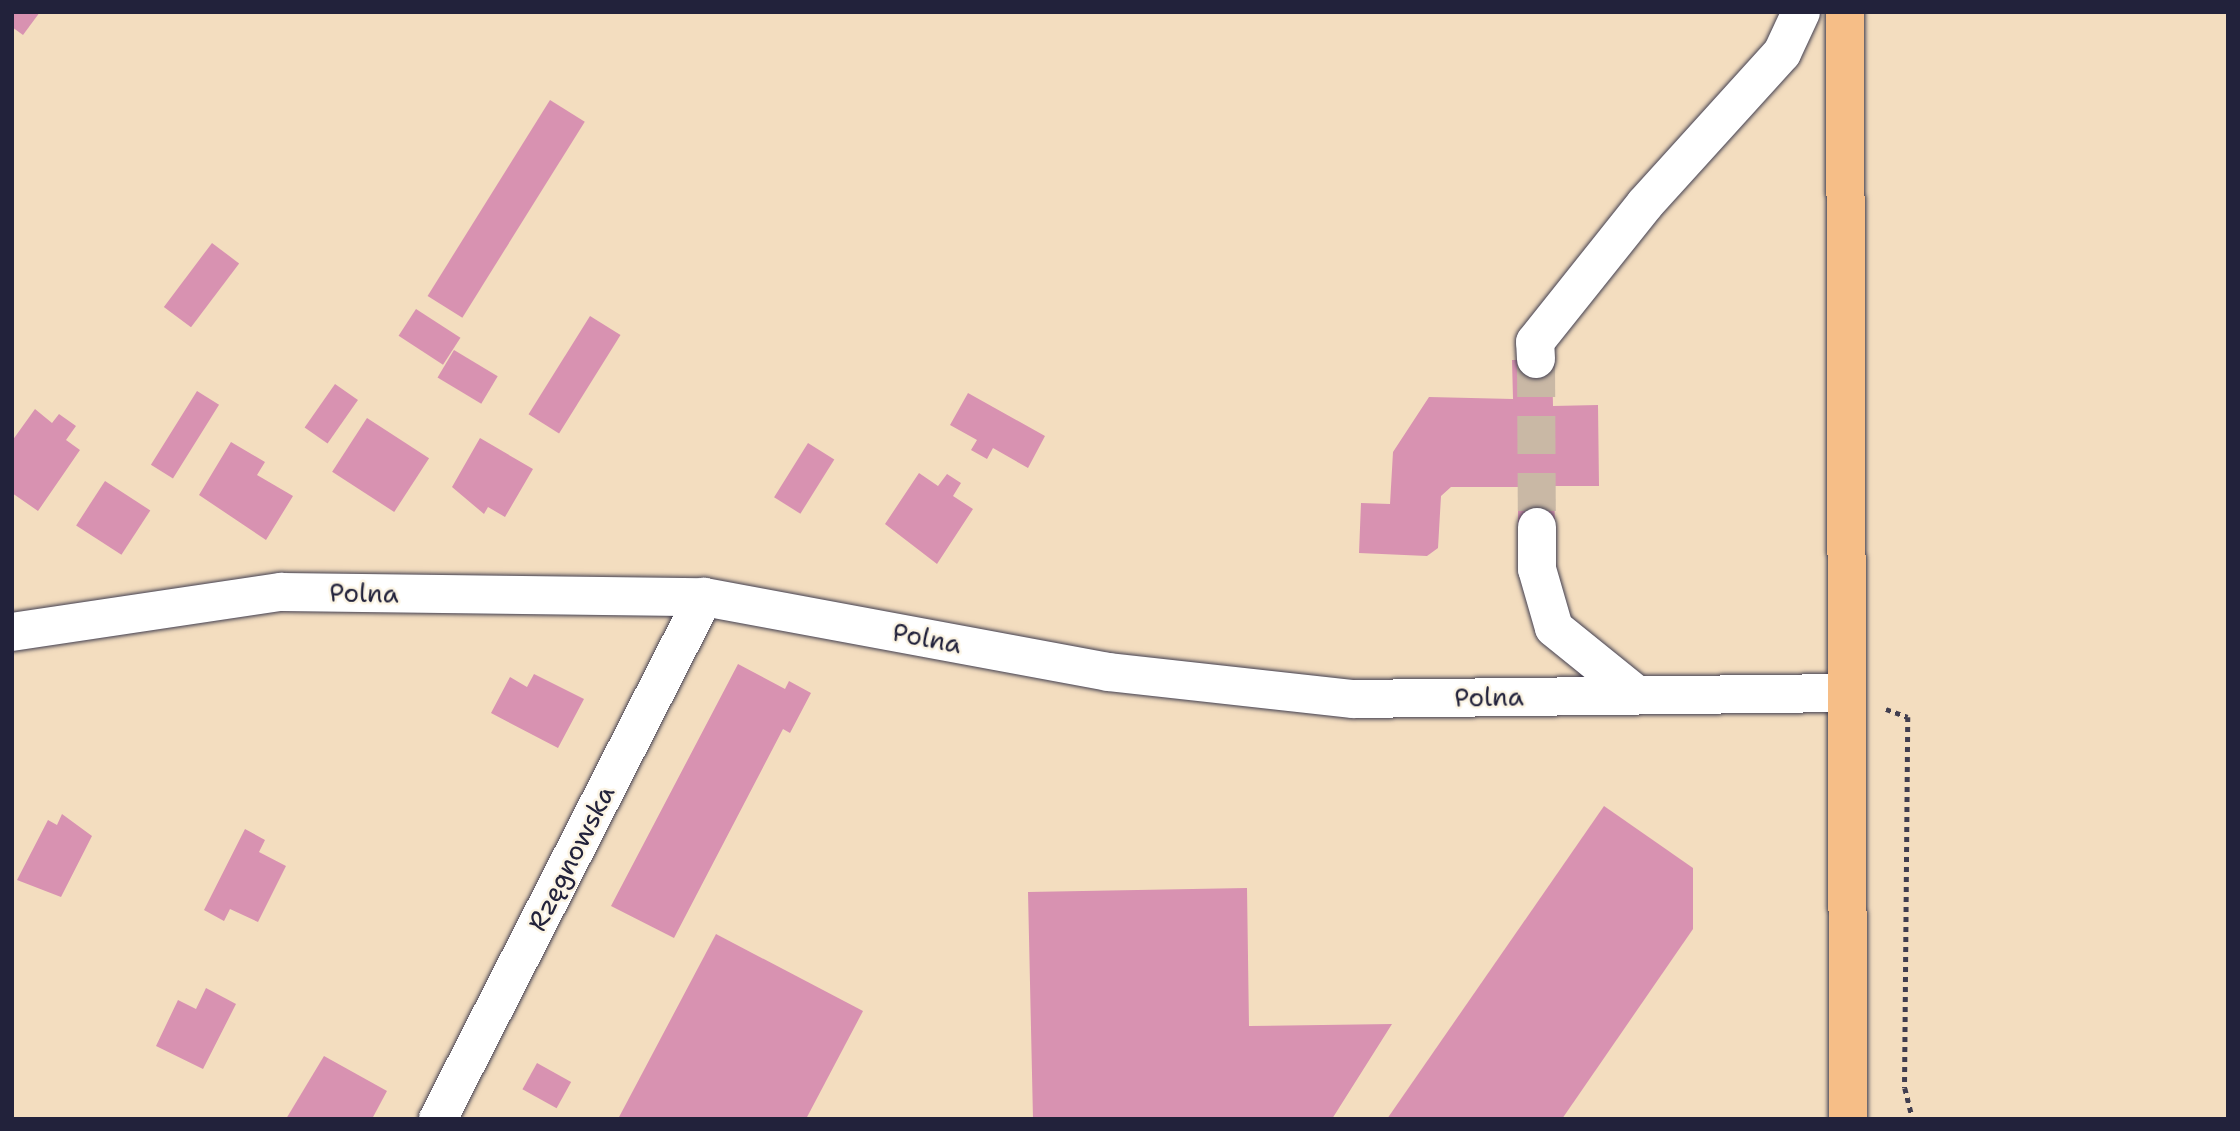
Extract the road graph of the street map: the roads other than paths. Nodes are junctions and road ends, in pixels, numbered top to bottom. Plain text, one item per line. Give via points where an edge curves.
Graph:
1 (1801, 12) edge
2 (1845, 12) edge
3 (1536, 359) tunnel mouth
4 (1537, 527) tunnel mouth
5 (705, 597) junction
6 (12, 632) edge
7 (1844, 693) junction
8 (1636, 695) junction
9 (438, 1119) edge
10 (1848, 1119) edge

1 - 3 street via 1782,53 1645,204 1535,342
2 - 7 main road
4 - 8 street via 1537,569 1554,628
5 - 6 street, Polna via 281,592
5 - 8 street, Polna via 1108,672 1353,699
5 - 9 street, Rzęgnowska
7 - 8 street, Polna
7 - 10 main road

